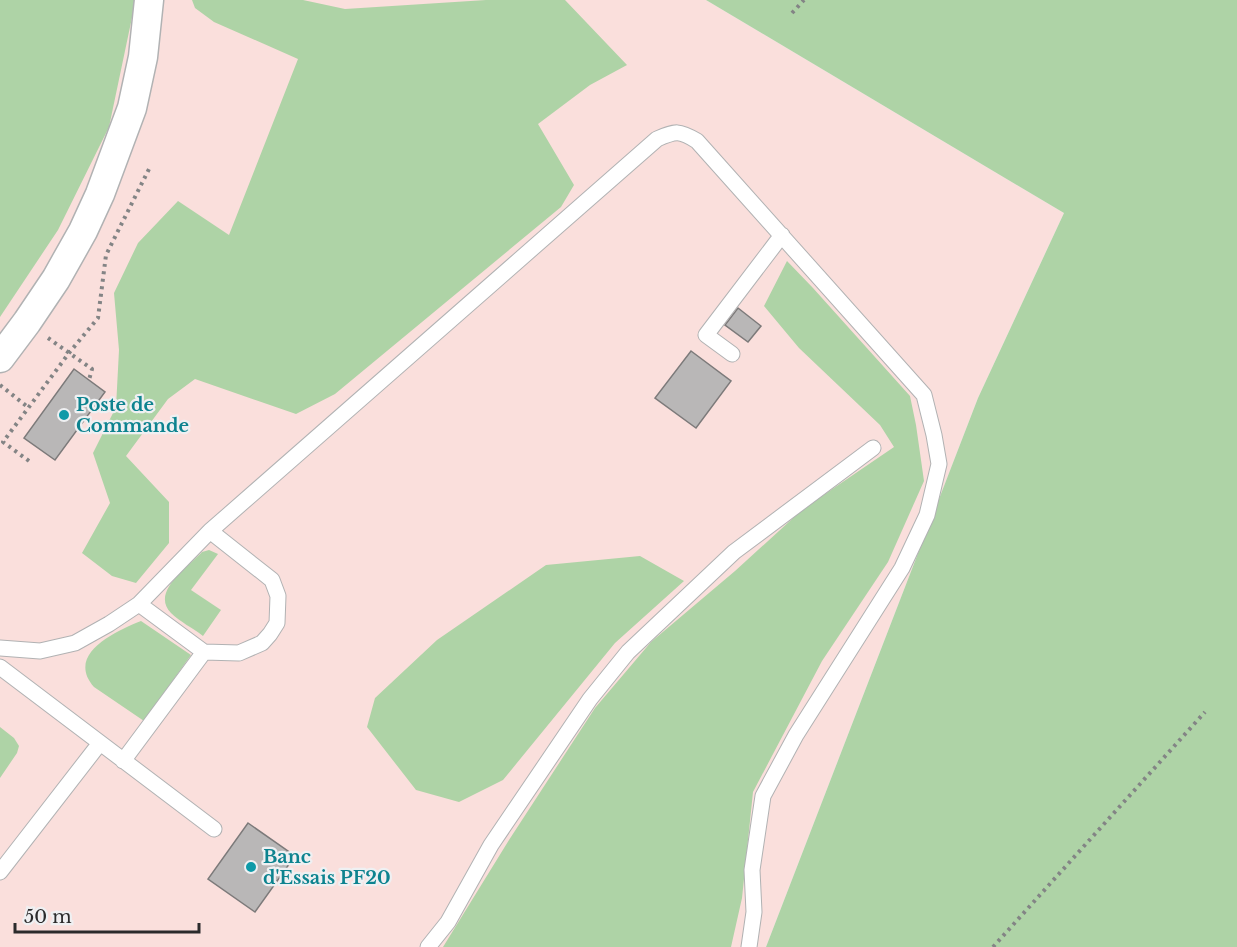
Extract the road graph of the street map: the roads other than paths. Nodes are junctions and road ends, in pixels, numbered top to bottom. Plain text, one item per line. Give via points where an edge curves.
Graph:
1 (149, 0) edge
2 (782, 235) junction
3 (732, 354) dead end
4 (0, 358) edge
5 (873, 448) dead end
6 (210, 531) junction
7 (139, 604) junction
8 (0, 648) edge
9 (204, 652) junction
10 (0, 667) edge
11 (100, 743) junction
12 (123, 761) junction
13 (214, 829) dead end
14 (0, 872) edge
15 (428, 947) edge
16 (749, 947) edge

1 - 4 street via 132,108 100,194 56,279
2 - 3 lane via 706,335
2 - 6 lane via 697,141 673,132 657,139
2 - 16 lane via 924,394 939,464 927,515 902,568 796,735 764,796 752,870 754,912
5 - 15 lane via 734,552 628,652 590,699 491,844 448,922
6 - 7 lane
6 - 9 lane via 272,580 278,612 277,623 262,643 239,653
7 - 8 lane via 75,643 40,651
7 - 9 lane
9 - 12 lane
10 - 11 lane
11 - 12 lane
11 - 14 lane
12 - 13 lane

